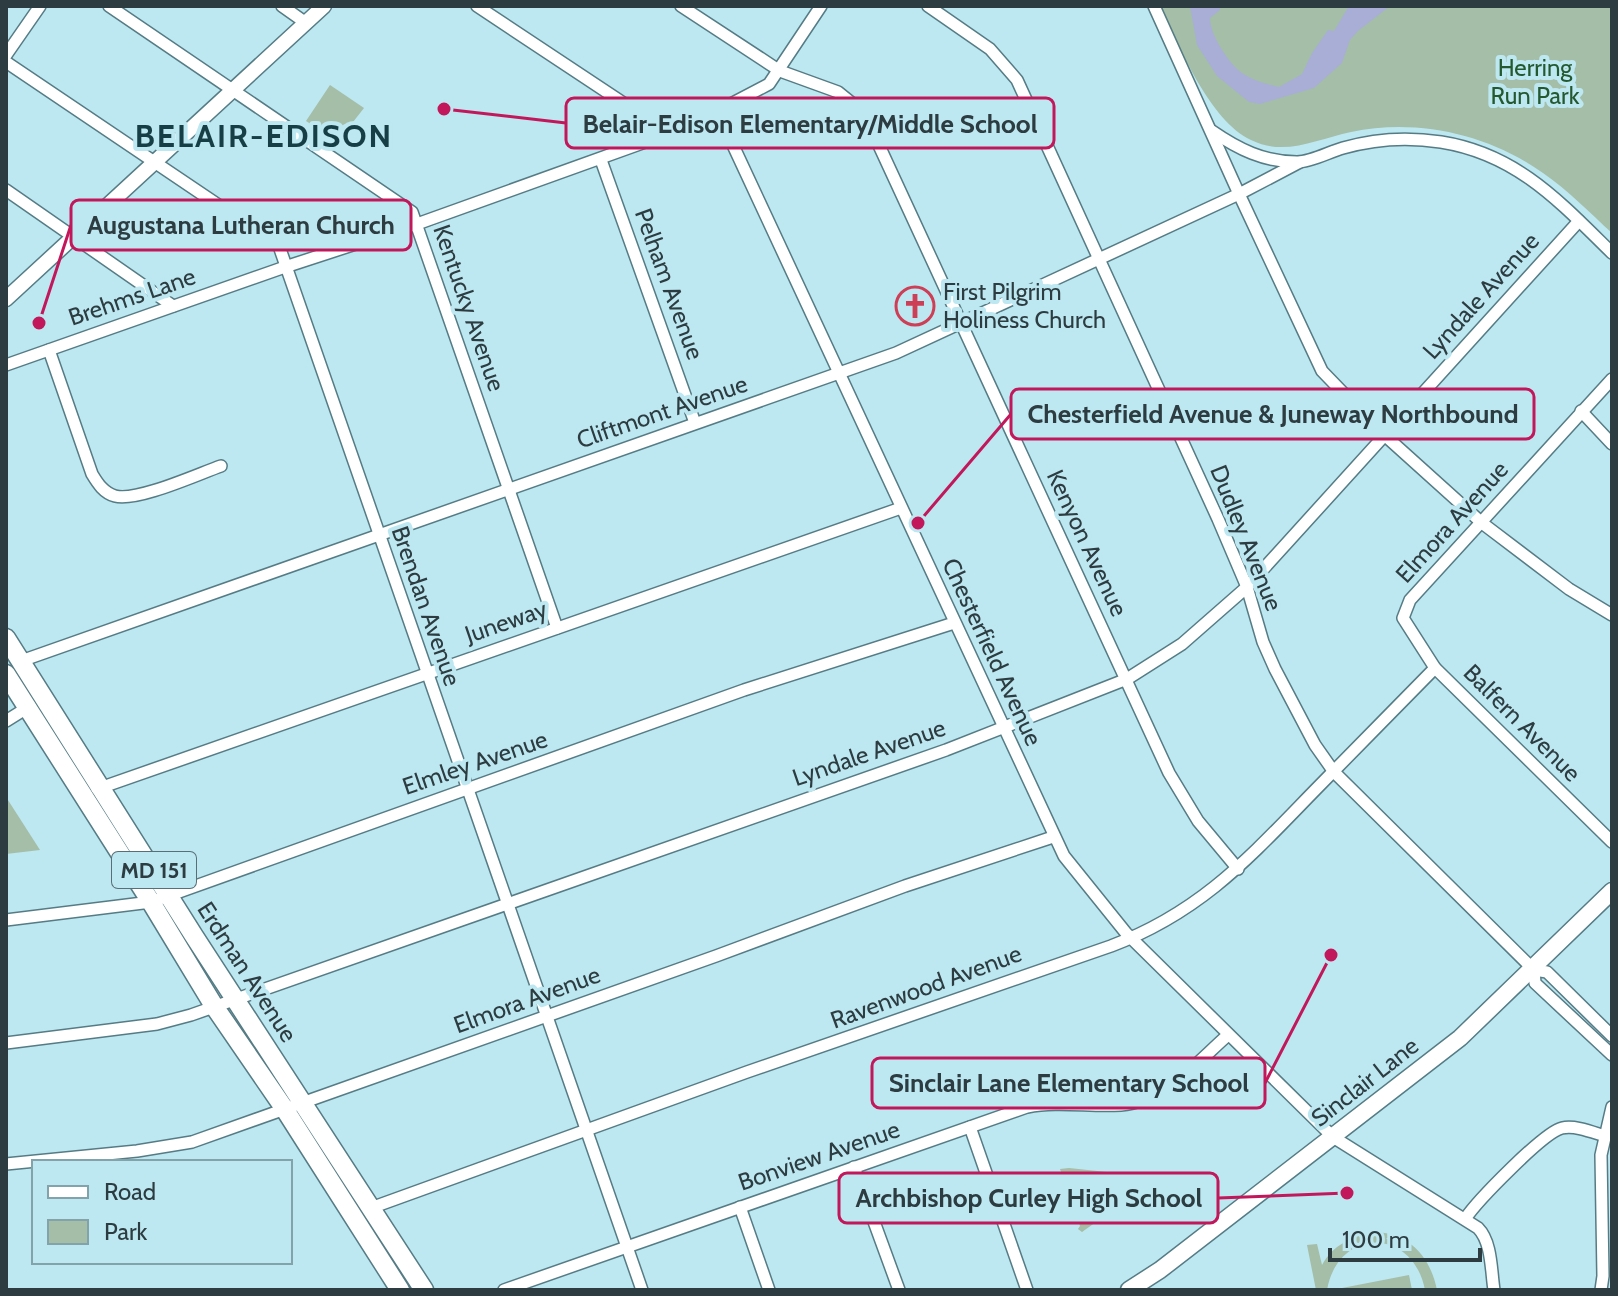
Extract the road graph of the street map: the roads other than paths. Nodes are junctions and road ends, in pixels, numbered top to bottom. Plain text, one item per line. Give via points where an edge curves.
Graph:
1 (40, 6) edge
2 (109, 6) edge
3 (282, 6) edge
4 (324, 6) edge
5 (477, 6) edge
6 (681, 6) edge
7 (821, 6) edge
8 (928, 6) edge
9 (1154, 6) edge
10 (306, 23) junction
11 (6, 55) edge
12 (6, 62) edge
13 (780, 71) junction
14 (231, 89) junction
15 (718, 113) junction
16 (1211, 130) junction
17 (662, 137) junction
18 (601, 160) junction
19 (153, 162) junction
20 (1300, 162) junction
21 (6, 190) edge
22 (1239, 194) junction
23 (1579, 221) junction
24 (417, 224) junction
25 (72, 236) junction
26 (1612, 253) edge
27 (1099, 258) junction
28 (285, 267) junction
29 (6, 299) edge
30 (173, 306) junction
31 (962, 323) junction
32 (49, 350) junction
33 (6, 365) edge
34 (840, 372) junction
35 (1612, 379) edge
36 (1581, 411) junction
37 (695, 423) junction
38 (1384, 435) junction
39 (1612, 444) edge
40 (221, 466) dead end
41 (509, 489) junction
42 (901, 508) junction
43 (1482, 523) junction
44 (378, 535) junction
45 (1247, 587) junction
46 (1612, 615) edge
47 (954, 623) junction
48 (557, 628) junction
49 (6, 638) edge
50 (21, 661) junction
51 (1435, 668) junction
52 (6, 674) edge
53 (426, 674) junction
54 (1127, 679) junction
55 (44, 697) junction
56 (27, 708) junction
57 (6, 721) edge
58 (1003, 729) junction
59 (1334, 772) junction
60 (101, 788) junction
61 (466, 789) junction
62 (82, 795) junction
63 (1053, 837) junction
64 (1612, 842) edge
65 (1238, 869) junction
66 (1612, 891) edge
67 (170, 895) junction
68 (151, 902) junction
69 (507, 903) junction
70 (6, 920) edge
71 (1131, 938) junction
72 (1534, 970) junction
73 (235, 999) junction
74 (214, 1006) junction
75 (546, 1016) junction
76 (1228, 1035) junction
77 (1612, 1036) edge
78 (6, 1043) edge
79 (1612, 1055) edge
80 (292, 1105) junction
81 (1612, 1107) edge
82 (1612, 1123) edge
83 (970, 1127) junction
84 (586, 1131) junction
85 (1605, 1136) junction
86 (1333, 1137) junction
87 (43, 1160) edge
88 (32, 1161) edge
89 (6, 1164) edge
90 (854, 1167) junction
91 (740, 1207) junction
92 (369, 1208) junction
93 (350, 1213) junction
94 (1465, 1219) junction
95 (626, 1247) junction
96 (400, 1290) edge
97 (424, 1290) edge
98 (504, 1290) edge
99 (642, 1290) edge
100 (769, 1290) edge
101 (899, 1290) edge
102 (1027, 1290) edge
103 (1129, 1290) edge
104 (1494, 1290) edge
105 (1601, 1290) edge

1 - 11 street
2 - 14 street, Kentucky Avenue
3 - 10 street
4 - 10 street
5 - 17 street via 655,124
6 - 13 street, Kenyon Avenue
7 - 13 street, Brehms Lane
8 - 27 street, Dudley Avenue via 1011,70
9 - 16 street
10 - 14 street
12 - 19 street, Brendan Avenue
13 - 15 street, Brehms Lane via 763,88
13 - 31 street, Kenyon Avenue via 838,92 864,113
14 - 19 street
14 - 24 street, Kentucky Avenue via 412,212
15 - 17 street, Brehms Lane
15 - 34 street, Chesterfield Avenue
16 - 20 street via 1251,154
16 - 22 street
17 - 18 street, Brehms Lane
18 - 24 street, Brehms Lane
18 - 37 street, Pelham Avenue
19 - 25 street
19 - 28 street, Brendan Avenue via 279,246
20 - 22 street, Cliftmont Avenue
20 - 23 street via 1368,142 1441,142 1527,175
21 - 25 street
22 - 27 street, Cliftmont Avenue
22 - 38 street via 1322,371
23 - 26 street
23 - 38 street, Lyndale Avenue
24 - 28 street, Brehms Lane
24 - 41 street, Kentucky Avenue
25 - 29 street
25 - 30 street
27 - 31 street, Cliftmont Avenue
27 - 45 street, Dudley Avenue
28 - 30 street, Brehms Lane
28 - 44 street, Brendan Avenue
30 - 32 street, Brehms Lane
31 - 34 street, Cliftmont Avenue
31 - 54 street, Kenyon Avenue
32 - 33 street, Brehms Lane
32 - 40 street via 92,474 107,492 119,497 139,494
34 - 37 street, Cliftmont Avenue
34 - 42 street, Chesterfield Avenue
35 - 36 street, Elmora Avenue
36 - 39 street
36 - 43 street, Elmora Avenue
37 - 41 street, Cliftmont Avenue
38 - 43 street
38 - 45 street, Lyndale Avenue
41 - 44 street, Cliftmont Avenue
41 - 48 street, Kentucky Avenue
42 - 47 street, Chesterfield Avenue
42 - 48 street, Juneway
43 - 46 street
43 - 51 street, Elmora Avenue via 1403,612
44 - 50 street, Cliftmont Avenue
44 - 53 street, Brendan Avenue
45 - 54 street, Lyndale Avenue via 1182,644
45 - 59 street, Dudley Avenue via 1275,669
47 - 58 street, Chesterfield Avenue
47 - 61 street, Elmley Avenue via 787,675
48 - 53 street, Juneway
49 - 50 main road, Erdman Avenue / MD 151
50 - 55 main road, Erdman Avenue / MD 151
51 - 59 street, Ravenwood Avenue
51 - 64 street, Balfern Avenue
52 - 56 main road, Erdman Avenue / MD 151
53 - 60 street, Juneway
53 - 61 street, Brendan Avenue
54 - 58 street, Lyndale Avenue
54 - 65 street, Kenyon Avenue via 1175,785
55 - 56 street
55 - 60 main road, Erdman Avenue / MD 151
56 - 57 street
56 - 62 main road, Erdman Avenue / MD 151
58 - 63 street, Chesterfield Avenue
58 - 69 street, Lyndale Avenue
59 - 65 street, Ravenwood Avenue
59 - 72 street, Dudley Avenue
60 - 62 street, Juneway
60 - 67 main road, Erdman Avenue / MD 151
61 - 67 street, Elmley Avenue
61 - 69 street, Brendan Avenue
62 - 68 main road, Erdman Avenue / MD 151
63 - 71 street, Chesterfield Avenue via 1085,886
63 - 75 street, Elmora Avenue
65 - 71 street, Ravenwood Avenue via 1158,927
66 - 72 main road, Sinclair Lane
67 - 68 street, Elmley Avenue
67 - 73 main road, Erdman Avenue / MD 151
68 - 70 street, Elmley Avenue
68 - 74 main road, Erdman Avenue / MD 151
69 - 73 street, Lyndale Avenue
69 - 75 street, Brendan Avenue
71 - 76 street, Chesterfield Avenue
71 - 84 street, Ravenwood Avenue
72 - 77 street via 1547,972
72 - 79 street via 1535,983
72 - 86 main road, Sinclair Lane via 1460,1038
73 - 74 street, Lyndale Avenue
73 - 80 main road, Erdman Avenue / MD 151
74 - 78 street, Lyndale Avenue via 157,1024
74 - 80 main road, Erdman Avenue / MD 151
75 - 80 street, Elmora Avenue
75 - 84 street, Brendan Avenue
76 - 83 street, Bonview Avenue via 1183,1076 1147,1099 1120,1105 1047,1103
76 - 86 street, Chesterfield Avenue
80 - 87 street, Elmora Avenue via 181,1145
80 - 92 main road, Erdman Avenue / MD 151
80 - 93 main road, Erdman Avenue / MD 151
81 - 85 street
82 - 85 street
83 - 90 street, Bonview Avenue
83 - 102 street
84 - 92 street, Ravenwood Avenue
84 - 95 street, Brendan Avenue
85 - 94 street via 1571,1127 1553,1131
85 - 105 street
86 - 94 street, Chesterfield Avenue
86 - 103 main road, Sinclair Lane
88 - 89 street, Elmora Avenue
90 - 91 street, Bonview Avenue
90 - 101 street
91 - 95 street, Bonview Avenue
91 - 100 street
92 - 93 street, Ravenwood Avenue
92 - 97 main road, Erdman Avenue / MD 151
93 - 96 main road, Erdman Avenue / MD 151
94 - 104 street via 1484,1234
95 - 98 street, Bonview Avenue
95 - 99 street, Brendan Avenue

